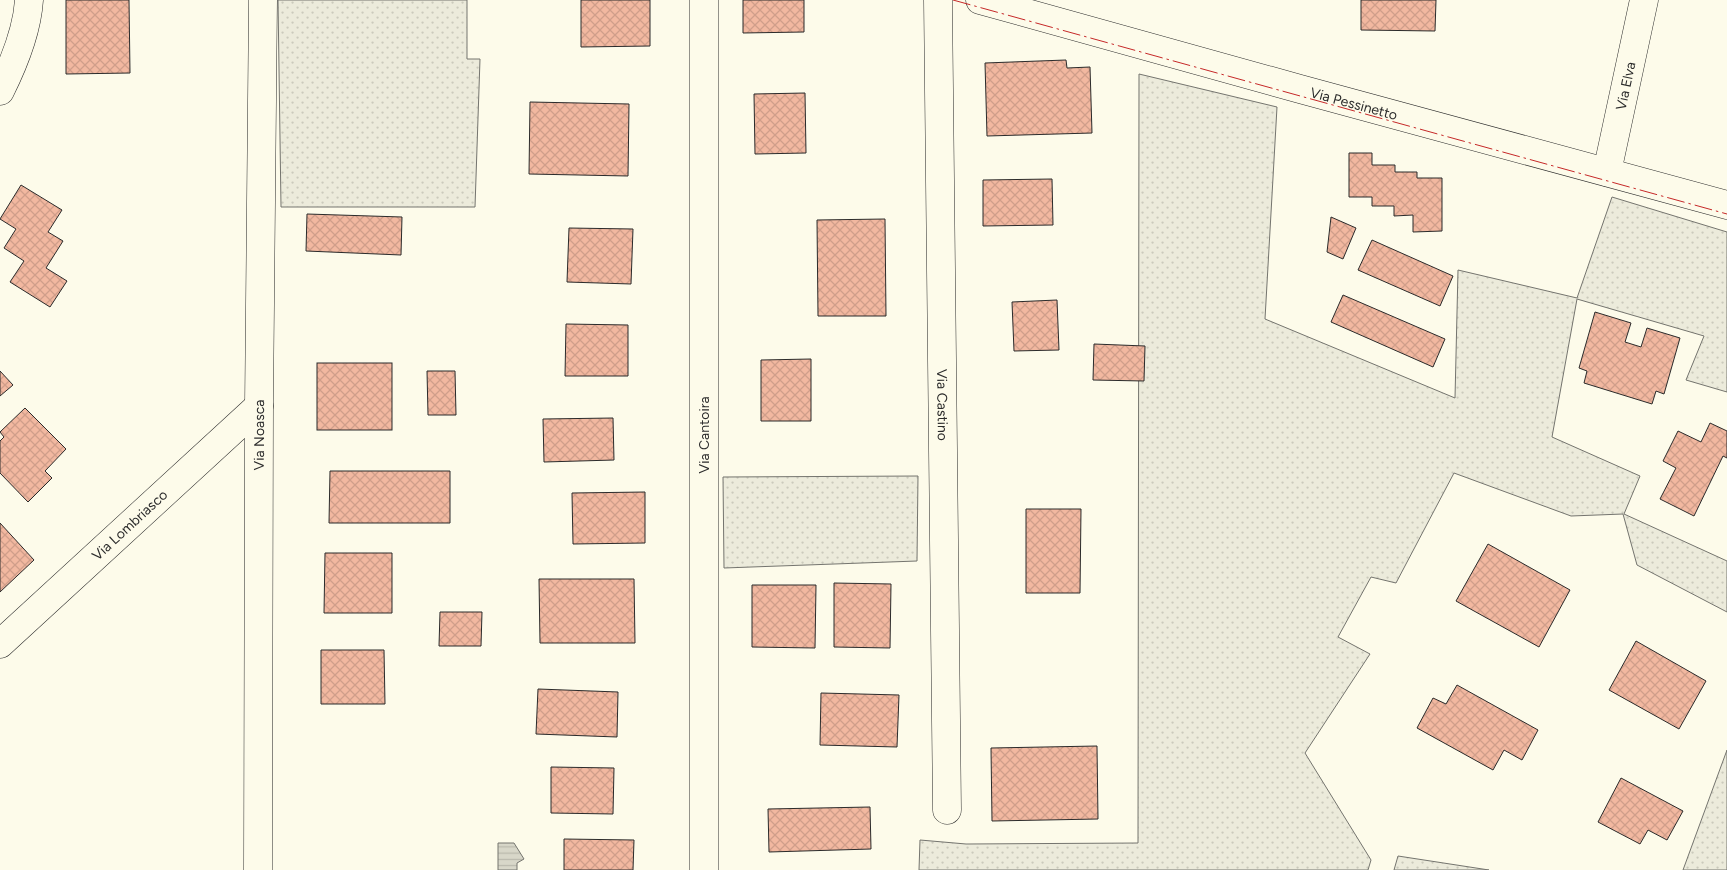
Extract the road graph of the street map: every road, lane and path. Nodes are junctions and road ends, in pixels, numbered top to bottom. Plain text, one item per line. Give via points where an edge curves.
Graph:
1 (29, 0) edge
2 (263, 0) edge
3 (704, 0) edge
4 (938, 0) edge
5 (980, 0) edge
6 (1644, 0) edge
7 (0, 91) edge
8 (1607, 172) junction
9 (1727, 205) edge
10 (259, 406) junction
11 (0, 644) edge
12 (947, 810) dead end
13 (258, 870) edge
14 (704, 870) edge

1 - 7 street via 22,37
2 - 10 street, Via Noasca
3 - 14 street, Via Cantoira
4 - 12 street, Via Castino
5 - 8 street, Via Pessinetto
6 - 8 street, Via Elva
8 - 9 street, Via Pessinetto
10 - 11 street, Via Lombriasco
10 - 13 street, Via Noasca

